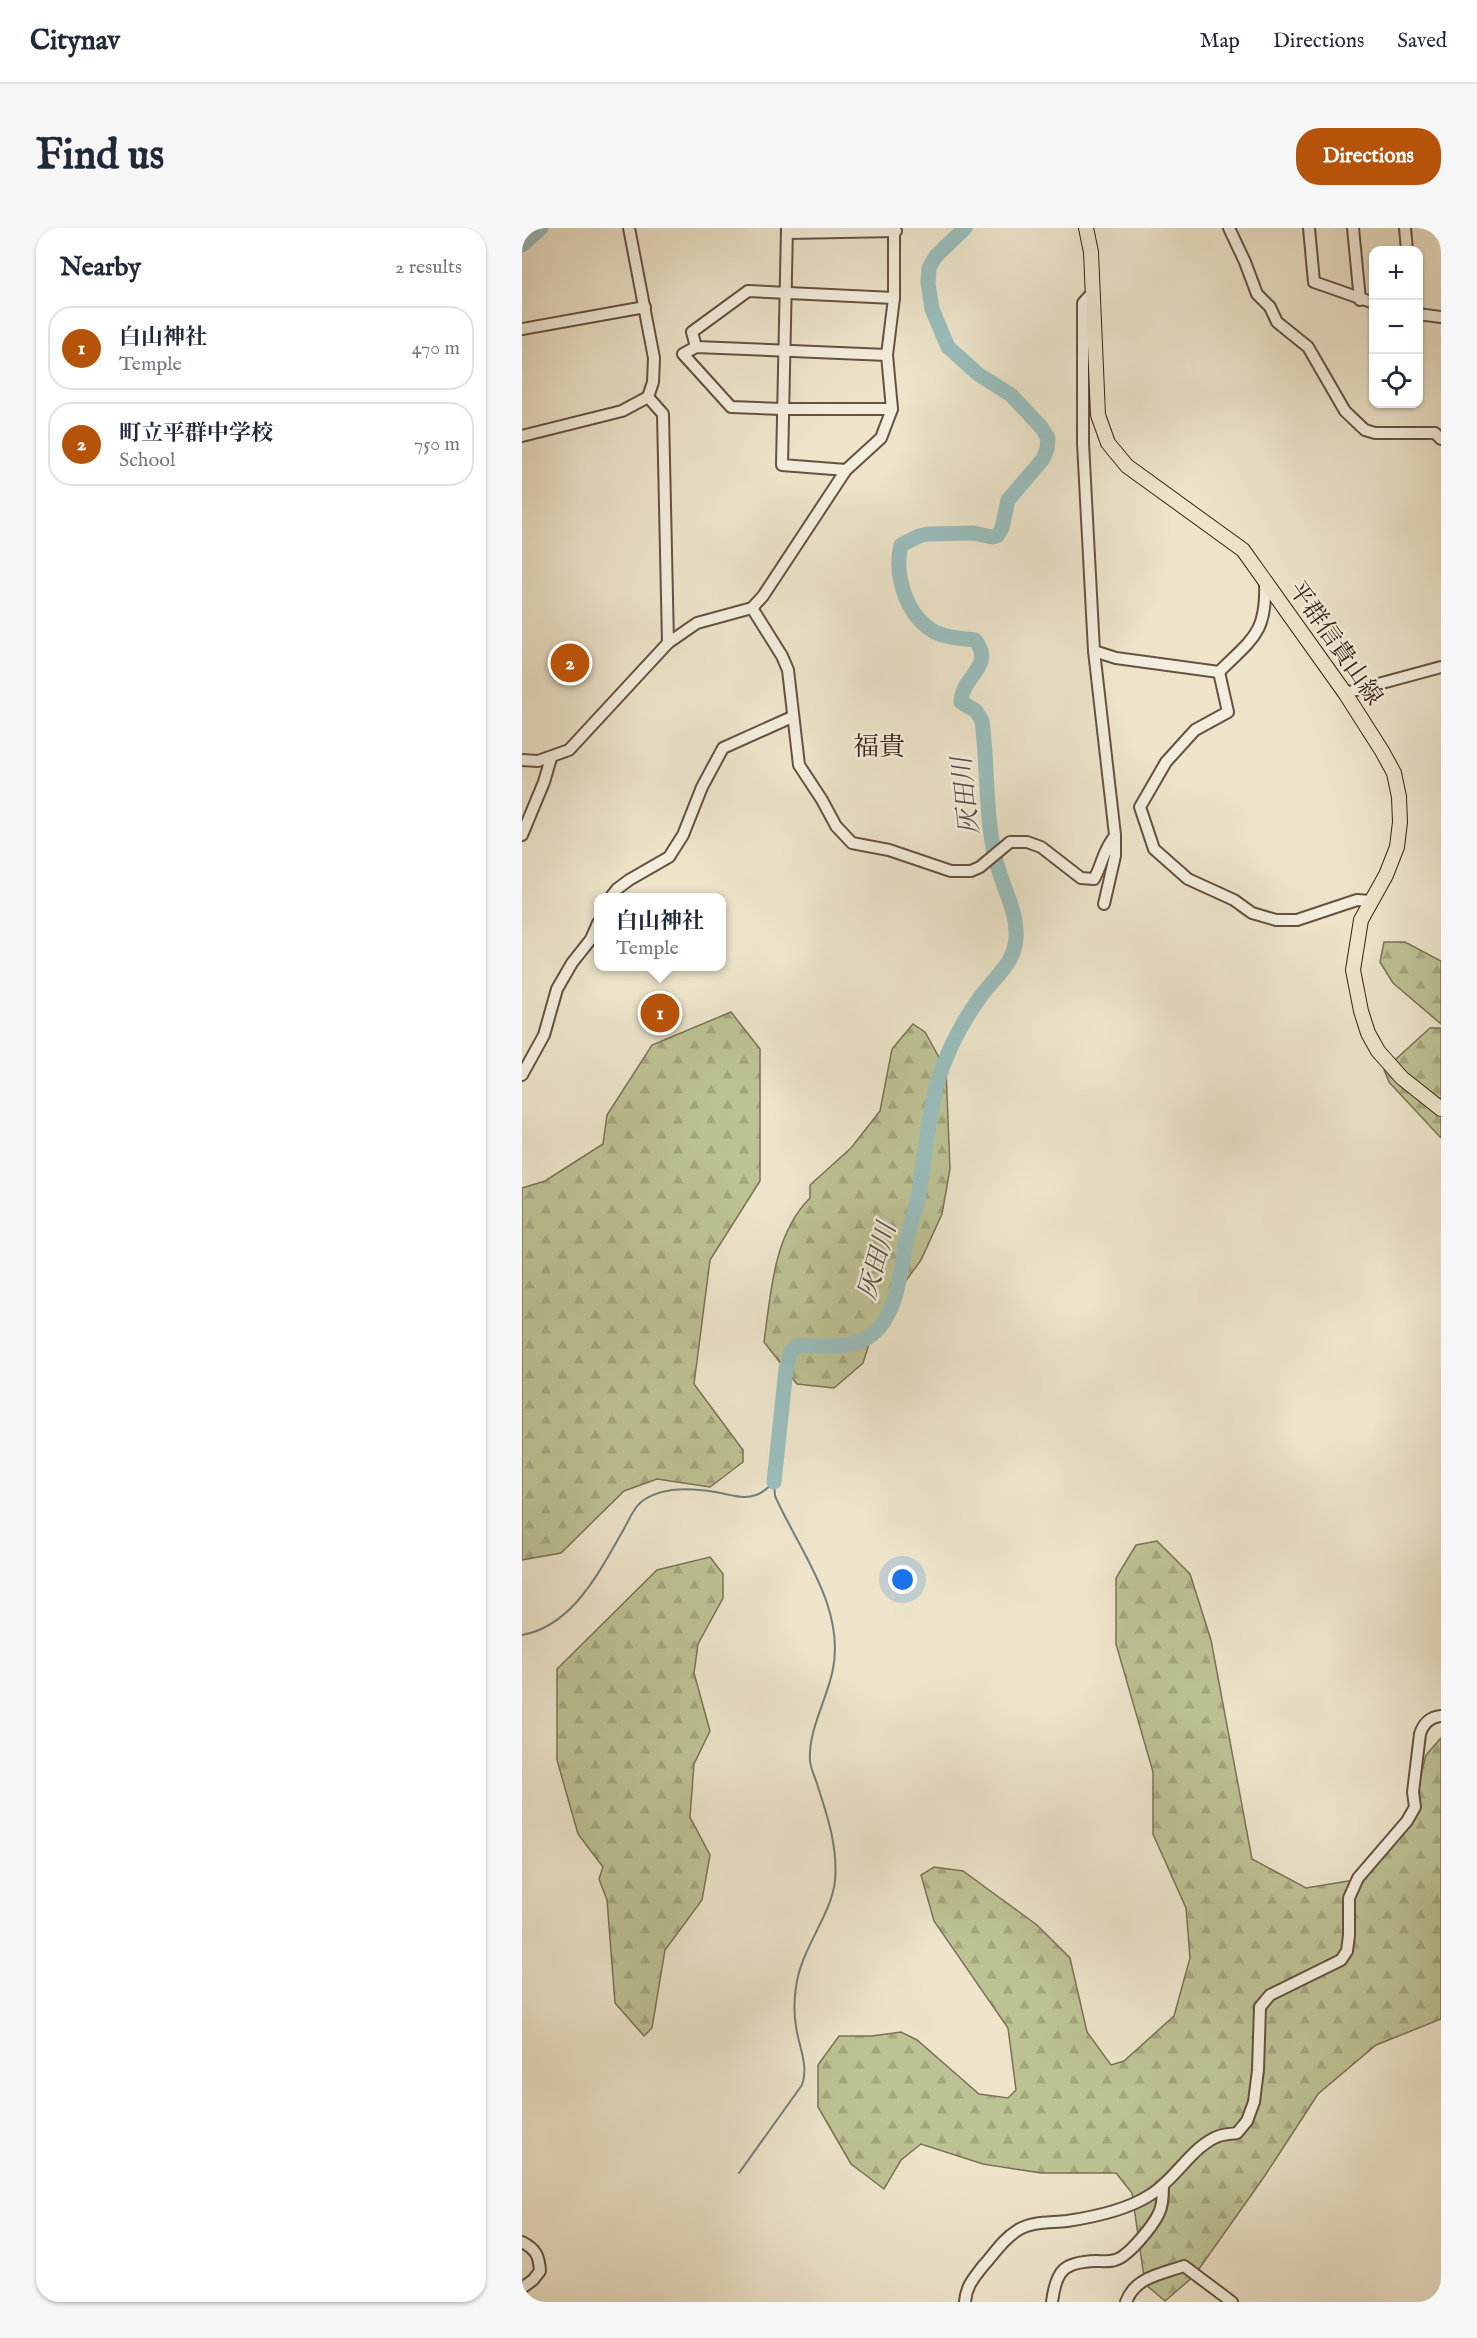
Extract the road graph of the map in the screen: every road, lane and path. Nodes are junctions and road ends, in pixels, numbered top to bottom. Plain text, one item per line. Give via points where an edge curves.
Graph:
1 (629, 228) edge
2 (1086, 228) edge
3 (1229, 228) edge
4 (1309, 228) edge
5 (1353, 228) edge
6 (1405, 228) edge
7 (895, 230) edge
8 (787, 231) edge
9 (1407, 246) edge
10 (786, 292) junction
11 (1092, 293) junction
12 (894, 298) junction
13 (1360, 300) junction
14 (1369, 302) edge
15 (645, 307) junction
16 (1423, 315) edge
17 (1441, 317) edge
18 (522, 328) edge
19 (696, 348) junction
20 (785, 351) junction
21 (887, 355) junction
22 (648, 397) junction
23 (783, 409) junction
24 (892, 409) junction
25 (522, 436) edge
26 (1441, 439) edge
27 (846, 470) junction
28 (1265, 581) junction
29 (752, 608) junction
30 (668, 643) junction
31 (1094, 651) junction
32 (1441, 667) edge
33 (1219, 672) junction
34 (1345, 693) junction
35 (792, 717) junction
36 (551, 758) junction
37 (522, 760) edge
38 (522, 835) edge
39 (1115, 835) junction
40 (614, 893) edge
41 (1371, 900) junction
42 (1104, 904) dead end
43 (594, 932) edge
44 (522, 1076) edge
45 (1441, 1109) edge
46 (1441, 1716) edge
47 (1163, 2186) junction
48 (522, 2242) edge
49 (522, 2288) edge
50 (965, 2302) edge
51 (1052, 2302) edge
52 (1126, 2302) edge
53 (1232, 2302) edge

1 - 15 street
2 - 11 main road, 平群信貴山線
3 - 26 street via 1257,294 1270,307 1277,322 1308,348 1345,411 1365,430 1375,433 1431,433
4 - 13 street via 1314,282
5 - 13 street
6 - 9 street
7 - 8 street
7 - 12 street
8 - 10 street
10 - 12 street
10 - 19 street via 748,291 692,332
10 - 20 street
11 - 28 main road, 平群信貴山線 via 1098,415 1108,443 1127,466 1243,550
11 - 31 street via 1083,303 1082,399
12 - 21 street
13 - 14 street
15 - 18 street
15 - 22 street via 654,358
16 - 17 street
19 - 20 street
19 - 23 street via 682,354 731,407
20 - 21 street
20 - 23 street
21 - 24 street
22 - 25 street via 622,411
22 - 30 street via 663,414
23 - 24 street
23 - 27 street via 782,465
24 - 27 street via 881,438
27 - 29 street
28 - 33 street via 1266,606 1259,632
28 - 34 main road, 平群信貴山線
29 - 30 street via 697,623
29 - 35 street via 783,656
30 - 36 street via 569,750
31 - 33 street via 1116,658
31 - 39 street
32 - 34 street
33 - 41 street via 1228,712 1195,730 1166,762 1140,807 1154,849 1188,879 1234,900 1252,913 1276,920 1297,920 1357,900
34 - 41 main road, 平群信貴山線 via 1390,766 1399,797 1397,848
35 - 39 street via 799,765 836,826 852,843 889,850 951,871 971,871 1010,842 1027,842 1081,878 1094,879 1105,848
35 - 40 street via 723,748 669,857
36 - 37 street
36 - 38 street
39 - 42 street via 1115,856
41 - 45 main road, 平群信貴山線 via 1361,920 1353,970 1360,1011 1387,1064
43 - 44 street via 557,989 544,1035
46 - 47 street via 1423,1725 1420,1734 1413,1792 1415,1807 1358,1878 1349,1898 1347,1951 1341,1960 1270,1995 1260,2007 1258,2070 1247,2121 1238,2133 1219,2136 1200,2148
47 - 50 street via 1131,2205 1069,2221 1028,2225 1016,2231 970,2283
47 - 51 street via 1159,2214 1135,2246 1116,2260 1066,2266 1059,2274
48 - 49 street via 534,2248 540,2271
52 - 53 street via 1130,2290 1141,2282 1184,2266

